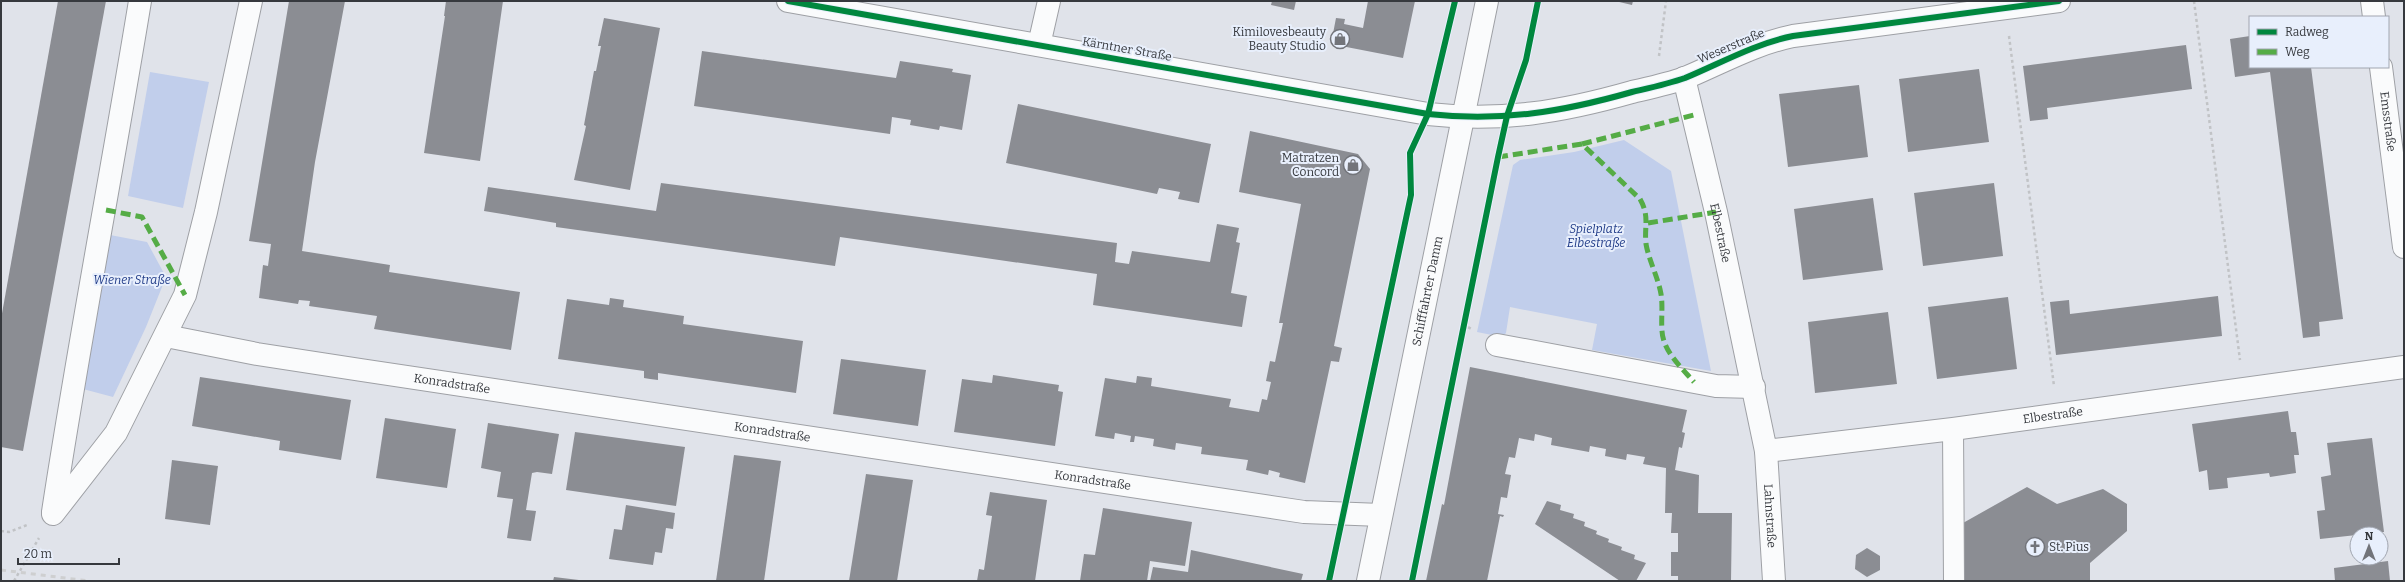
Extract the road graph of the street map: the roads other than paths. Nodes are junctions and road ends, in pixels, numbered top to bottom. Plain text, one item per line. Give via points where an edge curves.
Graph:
1 (140, 1) edge
2 (251, 1) edge
3 (788, 1) edge
4 (1048, 1) edge
5 (1487, 1) edge
6 (2059, 1) edge
7 (2372, 1) edge
8 (2014, 5) edge
9 (2374, 16) edge
10 (1039, 45) junction
11 (2381, 68) edge
12 (1684, 78) junction
13 (1463, 118) junction
14 (2404, 247) edge
15 (166, 336) junction
16 (1497, 344) dead end
17 (2404, 367) edge
18 (1754, 387) junction
19 (1953, 429) junction
20 (1766, 451) junction
21 (1381, 515) junction
22 (1368, 581) edge
23 (1774, 581) edge
24 (1954, 581) edge

1 - 15 street via 53,514 116,433
2 - 15 street via 206,212 185,294
3 - 10 street, Kärntner Straße
4 - 10 street
5 - 13 street, Schifffahrter Damm
6 - 8 street, Weserstraße
7 - 9 street
8 - 12 street, Weserstraße via 1775,40 1748,49
10 - 13 street, Kärntner Straße via 1420,113
11 - 14 street, Emsstraße
12 - 13 street, Weserstraße via 1548,113
12 - 18 street, Elbestraße via 1697,126
13 - 21 street, Schifffahrter Damm
15 - 21 street, Konradstraße via 309,362 1304,512
16 - 18 street via 1716,386
17 - 19 street, Elbestraße
18 - 20 street, Elbestraße
19 - 20 street, Elbestraße
19 - 24 lane
20 - 23 street, Lahnstraße
21 - 22 street, Schifffahrter Damm

